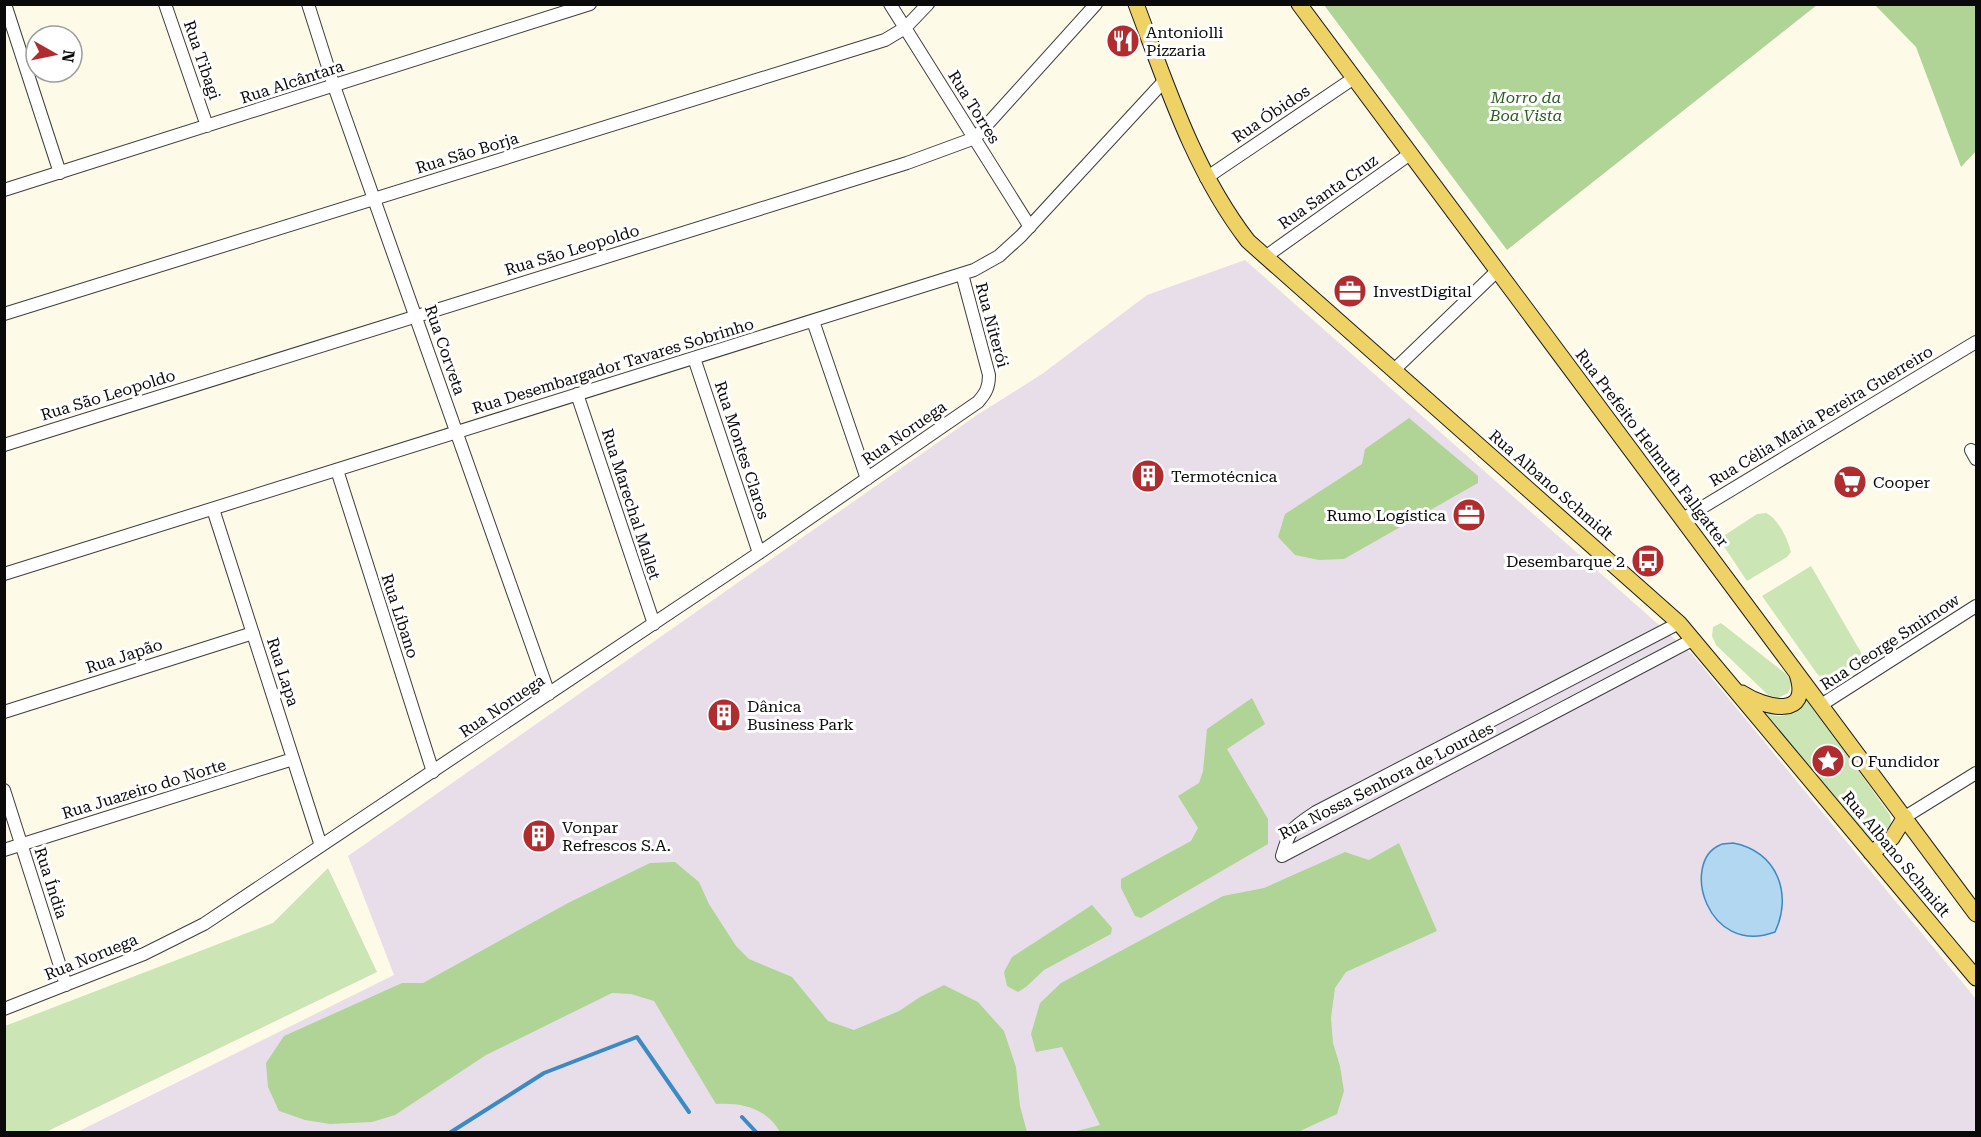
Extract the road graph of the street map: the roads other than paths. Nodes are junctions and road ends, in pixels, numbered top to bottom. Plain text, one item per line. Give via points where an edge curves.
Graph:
1 (5, 4) edge
2 (165, 4) edge
3 (308, 4) edge
4 (590, 4) edge
5 (890, 4) edge
6 (928, 4) edge
7 (1096, 4) edge
8 (1136, 4) edge
9 (1299, 4) edge
10 (905, 28) junction
11 (1354, 78) junction
12 (1165, 80) junction
13 (334, 86) junction
14 (207, 126) junction
15 (975, 138) junction
16 (1410, 154) junction
17 (60, 173) junction
18 (1206, 178) junction
19 (4, 190) edge
20 (374, 199) junction
21 (1030, 227) junction
22 (1265, 257) junction
23 (1497, 271) junction
24 (962, 274) junction
25 (4, 314) edge
26 (416, 316) junction
27 (813, 321) junction
28 (1977, 342) edge
29 (694, 358) junction
30 (1394, 370) junction
31 (989, 385) joint
32 (577, 394) junction
33 (456, 432) junction
34 (4, 445) edge
35 (337, 470) junction
36 (867, 479) junction
37 (213, 509) junction
38 (1683, 519) junction
39 (759, 553) junction
40 (4, 574) edge
41 (1977, 606) edge
42 (1679, 623) junction
43 (654, 624) junction
44 (253, 633) junction
45 (1694, 639) junction
46 (1796, 671) junction
47 (1728, 682) junction
48 (549, 694) junction
49 (1821, 705) junction
50 (4, 712) edge
51 (293, 759) junction
52 (1406, 766) junction
53 (433, 772) junction
54 (1977, 773) edge
55 (1416, 785) junction
56 (4, 790) edge
57 (1905, 817) junction
58 (22, 845) junction
59 (321, 846) junction
60 (4, 850) edge
61 (1871, 853) junction
62 (1977, 914) edge
63 (1977, 978) edge
64 (66, 985) junction
65 (4, 1009) edge

1 - 17 street
2 - 14 street, Rua Tibagi
3 - 13 street, Rua Corveta
4 - 13 street, Rua Alcântara
5 - 10 street, Rua Torres
6 - 10 street, Rua São Borja
7 - 15 street, Rua São Leopoldo
8 - 12 main road, Rua Albano Schmidt
9 - 11 main road, Rua Prefeito Helmuth Fallgatter
10 - 15 street, Rua Torres
10 - 20 street, Rua São Borja via 885,40
11 - 16 main road, Rua Prefeito Helmuth Fallgatter
11 - 18 street, Rua Óbidos
12 - 18 main road, Rua Albano Schmidt
12 - 21 street, Rua Desembargador Tavares Sobrinho
13 - 14 street, Rua Alcântara
13 - 20 street, Rua Corveta
14 - 17 street, Rua Alcântara
15 - 21 street, Rua Torres
15 - 26 street, Rua São Leopoldo via 907,163
16 - 22 street, Rua Santa Cruz
16 - 23 main road, Rua Prefeito Helmuth Fallgatter
17 - 19 street, Rua Alcântara
18 - 22 main road, Rua Albano Schmidt via 1234,222
20 - 25 street, Rua São Borja
20 - 26 street, Rua Corveta
21 - 24 street, Rua Desembargador Tavares Sobrinho via 999,256
22 - 30 main road, Rua Albano Schmidt
23 - 30 street
23 - 38 main road, Rua Prefeito Helmuth Fallgatter
24 - 27 street, Rua Desembargador Tavares Sobrinho
24 - 31 street, Rua Niterói via 987,364
26 - 33 street, Rua Corveta
26 - 34 street, Rua São Leopoldo
27 - 29 street, Rua Desembargador Tavares Sobrinho
27 - 36 street
28 - 38 street, Rua Célia Maria Pereira Guerreiro
29 - 32 street, Rua Desembargador Tavares Sobrinho
29 - 39 street, Rua Montes Claros
30 - 42 main road, Rua Albano Schmidt
31 - 36 street, Rua Noruega via 978,402
32 - 33 street, Rua Desembargador Tavares Sobrinho
32 - 43 street, Rua Marechal Mallet
33 - 35 street, Rua Desembargador Tavares Sobrinho
33 - 48 street, Rua Corveta
35 - 37 street, Rua Desembargador Tavares Sobrinho
35 - 53 street, Rua Líbano
36 - 39 street, Rua Noruega
37 - 40 street, Rua Desembargador Tavares Sobrinho
37 - 44 street, Rua Lapa
38 - 46 main road, Rua Prefeito Helmuth Fallgatter
39 - 43 street, Rua Noruega
41 - 49 street, Rua George Smirnow
42 - 45 main road, Rua Albano Schmidt
42 - 52 street, Rua Nossa Senhora de Lourdes
43 - 48 street, Rua Noruega
44 - 50 street, Rua Japão
44 - 51 street, Rua Lapa
45 - 47 main road, Rua Albano Schmidt
45 - 55 street, Rua Nossa Senhora de Lourdes
46 - 47 main road via 1797,698 1783,708 1753,700
46 - 49 main road, Rua Prefeito Helmuth Fallgatter
47 - 61 main road, Rua Albano Schmidt
48 - 53 street, Rua Noruega
49 - 57 main road, Rua Prefeito Helmuth Fallgatter
51 - 58 street, Rua Juazeiro do Norte
51 - 59 street, Rua Lapa
52 - 55 street
52 - 55 street, Rua Nossa Senhora de Lourdes via 1297,825 1288,833 1282,856
53 - 59 street, Rua Noruega
54 - 57 street
56 - 58 street, Rua Índia
57 - 61 main road via 1892,838
57 - 62 main road, Rua Prefeito Helmuth Fallgatter
58 - 60 street, Rua Juazeiro do Norte
58 - 64 street, Rua Índia
59 - 64 street, Rua Noruega via 185,935
61 - 63 main road, Rua Albano Schmidt
64 - 65 street, Rua Noruega

